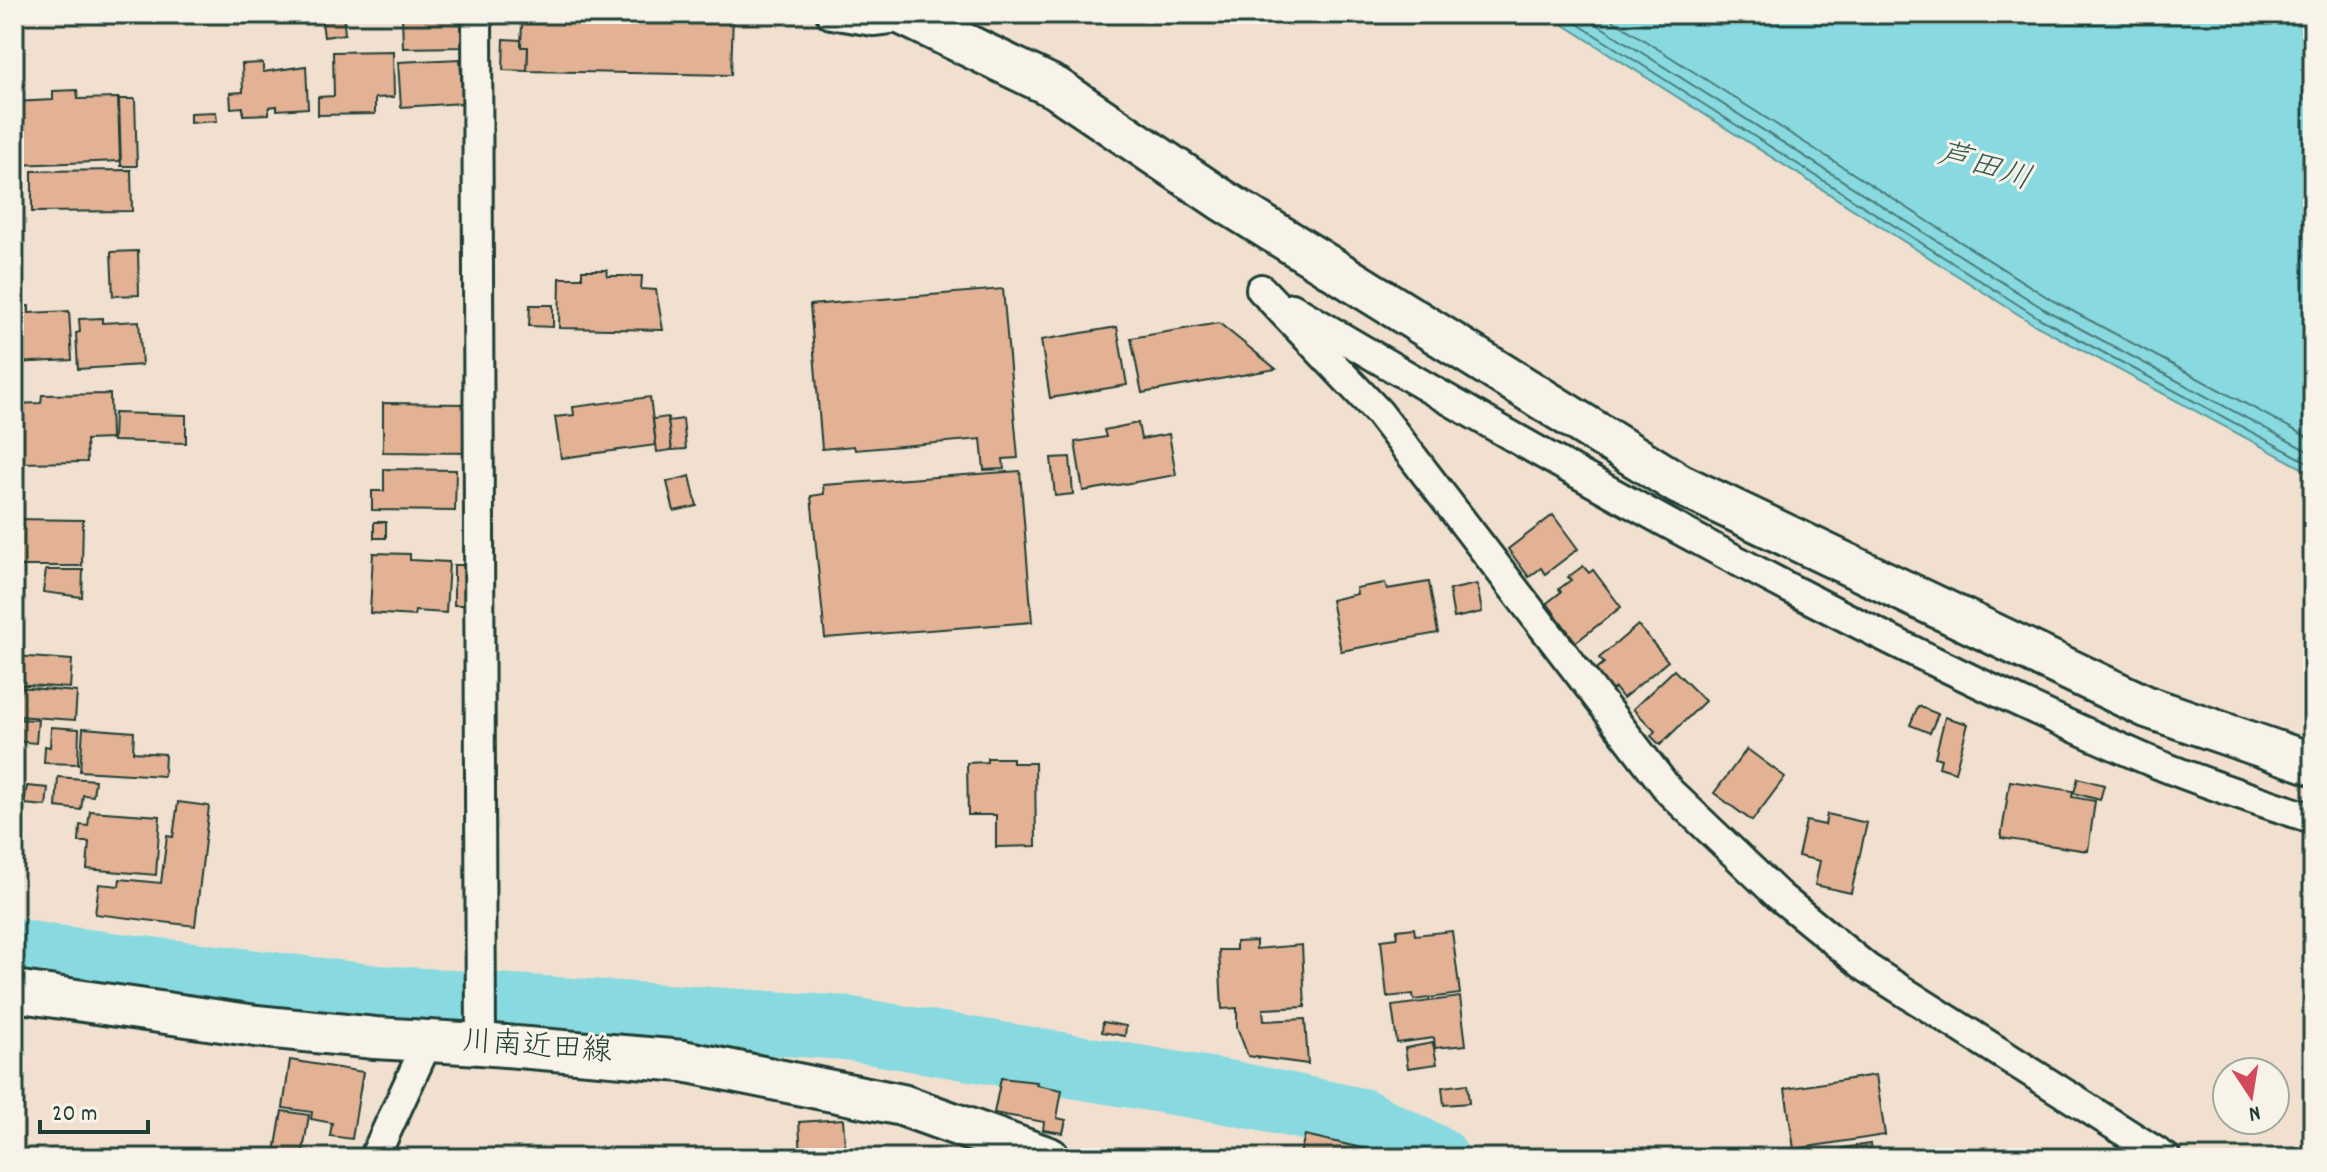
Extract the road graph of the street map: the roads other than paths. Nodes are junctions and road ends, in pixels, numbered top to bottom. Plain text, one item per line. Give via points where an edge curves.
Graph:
1 (477, 14) edge
2 (831, 14) edge
3 (904, 16) edge
4 (2313, 764) edge
5 (2313, 819) edge
6 (14, 991) edge
7 (428, 1041) junction
8 (481, 1044) junction
9 (374, 1158) edge
10 (1049, 1158) edge
11 (2166, 1158) edge

1 - 8 street
2 - 3 street via 873,21
3 - 4 street via 1056,88 1222,200 1679,484 2147,707
5 - 11 street via 2150,761 1870,631 1509,437 1261,289 1379,413 1670,792 1779,896 1867,968
6 - 7 street, 川南近田線 via 256,1026
7 - 8 street, 川南近田線
7 - 9 street
8 - 10 street, 川南近田線 via 683,1061 745,1073 902,1105

